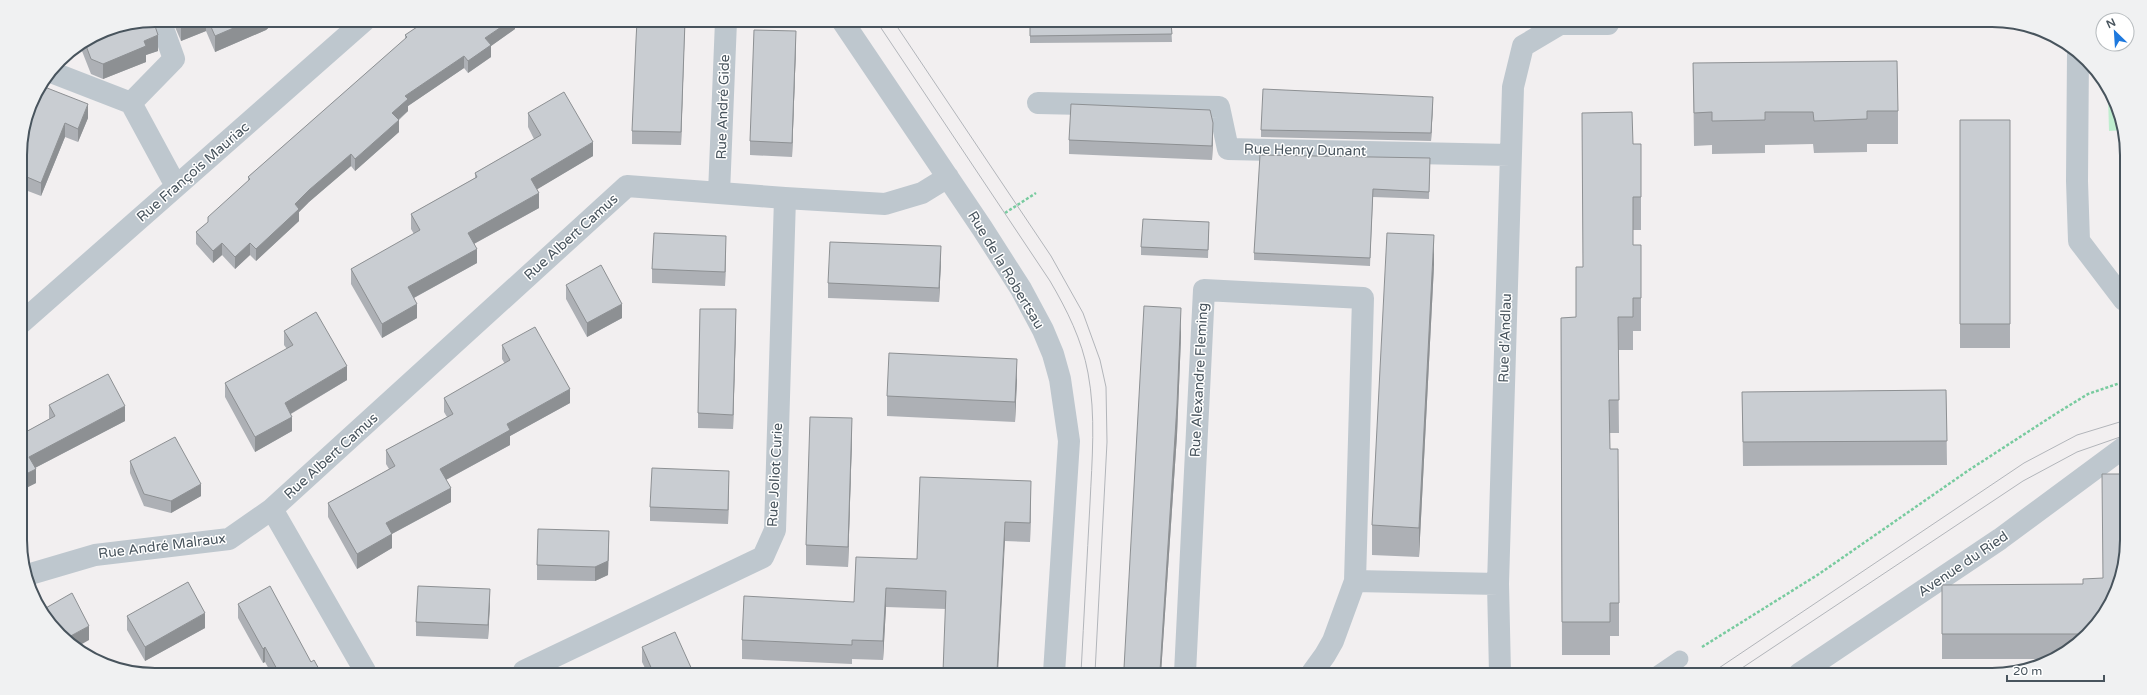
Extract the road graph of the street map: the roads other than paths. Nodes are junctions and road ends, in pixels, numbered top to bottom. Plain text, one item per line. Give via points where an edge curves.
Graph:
1 (163, 27) edge
2 (356, 27) edge
3 (726, 27) edge
4 (845, 27) edge
5 (1553, 27) edge
6 (2078, 61) edge
7 (56, 74) edge
8 (131, 103) junction
9 (1038, 104) dead end
10 (1510, 155) junction
11 (948, 177) junction
12 (176, 186) junction
13 (719, 193) junction
14 (785, 198) junction
15 (2120, 295) edge
16 (27, 318) edge
17 (2120, 450) edge
18 (272, 509) junction
19 (31, 574) edge
20 (1355, 581) junction
21 (1498, 584) junction
22 (1680, 659) road end
23 (364, 668) edge
24 (530, 668) edge
25 (1054, 668) edge
26 (1185, 668) edge
27 (1316, 668) edge
28 (1500, 668) edge
29 (1667, 668) edge
30 (1808, 668) edge

1 - 8 street via 174,59
2 - 12 street, Rue François Mauriac
3 - 13 street, Rue André Gide
4 - 11 street, Rue de la Robertsau
5 - 10 street, Rue d'Andlau via 1523,46 1513,87
6 - 15 street via 2079,241
7 - 8 street
8 - 12 street
9 - 10 street, Rue Henry Dunant via 1220,107 1228,149
10 - 21 street, Rue d'Andlau
11 - 14 street, Rue Albert Camus via 922,193 884,204
11 - 25 street, Rue de la Robertsau via 1021,289 1043,330 1060,379 1069,441
12 - 16 street, Rue François Mauriac
13 - 14 street, Rue Albert Camus
13 - 18 street, Rue Albert Camus via 627,186
14 - 24 street, Rue Joliot Curie via 775,530 762,557
17 - 30 street, Avenue du Ried via 2000,539
18 - 19 street, Rue André Malraux via 229,540 95,555
18 - 23 street
20 - 21 street
20 - 26 street, Rue Alexandre Fleming via 1363,298 1204,290
20 - 27 street, Rue Alexandre Fleming via 1333,641
21 - 28 street, Rue d'Andlau
22 - 29 lane

